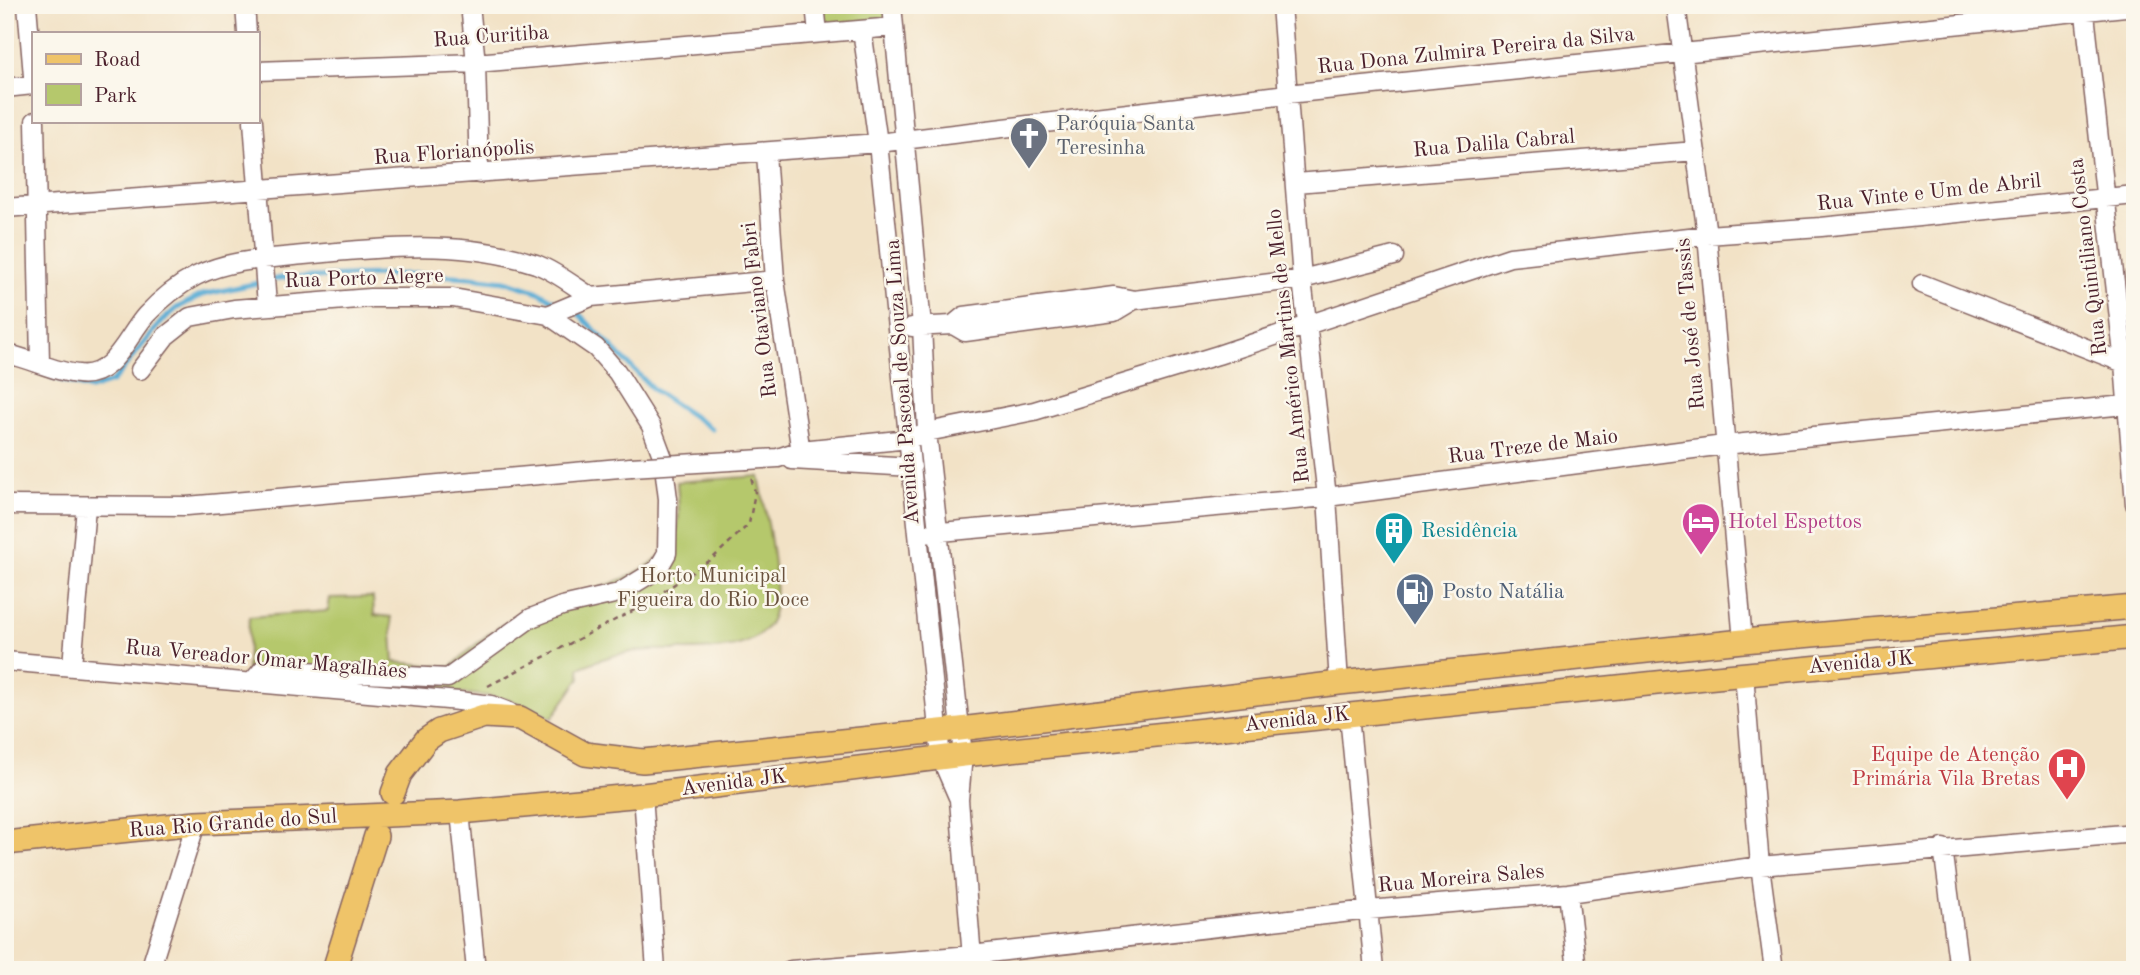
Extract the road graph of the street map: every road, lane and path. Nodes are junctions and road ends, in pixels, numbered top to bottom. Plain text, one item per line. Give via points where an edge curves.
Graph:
1 (27, 5) edge
2 (245, 5) edge
3 (470, 5) edge
4 (815, 5) edge
5 (892, 5) edge
6 (1281, 5) edge
7 (1676, 5) edge
8 (2135, 6) edge
9 (2084, 9) edge
10 (894, 27) junction
11 (862, 30) junction
12 (247, 32) edge
13 (818, 33) junction
14 (1681, 53) junction
15 (476, 63) junction
16 (32, 64) edge
17 (259, 71) edge
18 (32, 85) edge
19 (5, 88) edge
20 (1287, 94) junction
21 (35, 122) edge
22 (253, 122) edge
23 (906, 139) junction
24 (878, 143) junction
25 (1696, 151) junction
26 (766, 153) junction
27 (480, 174) junction
28 (1296, 183) junction
29 (257, 191) junction
30 (2135, 195) edge
31 (2105, 197) junction
32 (36, 206) junction
33 (5, 208) edge
34 (1707, 235) junction
35 (1394, 256) dead end
36 (263, 259) junction
37 (1302, 279) junction
38 (775, 281) junction
39 (1922, 284) dead end
40 (591, 296) junction
41 (267, 305) junction
42 (548, 316) junction
43 (1307, 324) junction
44 (922, 326) junction
45 (897, 329) junction
46 (11, 355) dead end
47 (40, 363) junction
48 (2124, 363) junction
49 (140, 370) dead end
50 (2130, 404) edge
51 (927, 432) junction
52 (909, 439) junction
53 (1724, 444) junction
54 (801, 456) junction
55 (912, 467) junction
56 (1327, 496) junction
57 (2135, 504) edge
58 (5, 505) edge
59 (86, 507) junction
60 (928, 533) junction
61 (2135, 607) edge
62 (2135, 637) edge
63 (1743, 641) junction
64 (5, 661) edge
65 (72, 665) junction
66 (1744, 674) junction
67 (252, 682) junction
68 (1339, 684) junction
69 (1349, 715) junction
70 (520, 718) junction
71 (949, 730) junction
72 (952, 756) junction
73 (393, 793) dead end
74 (643, 795) junction
75 (460, 812) junction
76 (196, 823) junction
77 (2135, 832) edge
78 (376, 836) dead end
79 (5, 843) edge
80 (1943, 848) junction
81 (1760, 866) junction
82 (1568, 893) junction
83 (1369, 910) junction
84 (972, 963) edge
85 (811, 969) edge
86 (150, 970) edge
87 (334, 970) edge
88 (476, 970) edge
89 (656, 970) edge
90 (791, 970) edge
91 (1374, 970) edge
92 (1577, 970) edge
93 (1774, 970) edge
94 (1959, 970) edge

1 - 16 street
2 - 12 street
3 - 15 street
4 - 13 street
5 - 10 street, Avenida Pascoal de Souza Lima
6 - 20 street, Rua Américo Martins de Mello
7 - 14 street, Rua José de Tassis
8 - 9 street, Rua Dona Zulmira Pereira da Silva
9 - 14 street, Rua Dona Zulmira Pereira da Silva
9 - 31 street, Rua Quintiliano Costa
10 - 11 street, Rua Curitiba
10 - 23 street, Avenida Pascoal de Souza Lima
11 - 13 street, Rua Curitiba
11 - 24 street, Avenida Pascoal de Souza Lima
13 - 15 street, Rua Curitiba
14 - 20 street, Rua Dona Zulmira Pereira da Silva
14 - 25 street, Rua José de Tassis
15 - 17 street, Rua Curitiba
15 - 27 street
18 - 19 street
20 - 23 street, Rua Dona Zulmira Pereira da Silva
20 - 28 street, Rua Américo Martins de Mello
21 - 32 street
22 - 29 street
23 - 24 street, Rua Florianópolis
23 - 44 street, Avenida Pascoal de Souza Lima
24 - 26 street, Rua Florianópolis
24 - 45 street, Avenida Pascoal de Souza Lima
25 - 28 street, Rua Dalila Cabral
25 - 34 street, Rua José de Tassis
26 - 27 street, Rua Florianópolis
26 - 38 street, Rua Otaviano Fabri
27 - 29 street, Rua Florianópolis
28 - 37 street, Rua Américo Martins de Mello
29 - 32 street, Rua Florianópolis
29 - 36 street
30 - 31 street, Rua Vinte e Um de Abril
31 - 34 street, Rua Vinte e Um de Abril
31 - 48 street, Rua Quintiliano Costa
32 - 33 street, Rua Florianópolis
32 - 47 street
34 - 43 street, Rua Vinte e Um de Abril via 1510,257
34 - 53 street, Rua José de Tassis
35 - 37 street
36 - 40 street via 443,247 539,265
36 - 41 street
36 - 47 street via 230,263 174,289 100,371 79,375
37 - 43 street, Rua Américo Martins de Mello
37 - 44 street via 1134,300 1114,312 965,331 953,325
38 - 40 street
38 - 54 street, Rua Otaviano Fabri
39 - 48 street
40 - 42 street
41 - 42 street, Rua Porto Alegre via 453,298
41 - 49 street, Rua Porto Alegre via 190,317 166,335
42 - 67 street via 596,348 617,372 650,426 663,458 668,499 667,552 657,569 619,593 531,618 447,678 263,669
43 - 51 street, Rua Vinte e Um de Abril via 1034,411
43 - 56 street, Rua Américo Martins de Mello
44 - 45 street
44 - 51 street, Avenida Pascoal de Souza Lima
45 - 52 street, Avenida Pascoal de Souza Lima
46 - 47 street
48 - 50 street, Rua Quintiliano Costa
50 - 53 street, Rua Treze de Maio
50 - 57 street, Rua Quintiliano Costa
51 - 52 street, Rua Vinte e Um de Abril
51 - 60 street, Avenida Pascoal de Souza Lima
52 - 54 street, Rua Vinte e Um de Abril
52 - 55 street, Avenida Pascoal de Souza Lima
53 - 56 street, Rua Treze de Maio
53 - 63 street, Rua José de Tassis
54 - 55 street
54 - 59 street, bridge via 187,506
55 - 60 street, Avenida Pascoal de Souza Lima
56 - 60 street, Rua Treze de Maio
56 - 68 street, Rua Américo Martins de Mello
58 - 59 street
59 - 65 street
60 - 71 street, Avenida Pascoal de Souza Lima
61 - 63 main road, Avenida JK
62 - 66 main road, Avenida JK
63 - 68 main road, Avenida JK
64 - 65 street, Rua Vereador Omar Magalhães
65 - 67 street, Rua Vereador Omar Magalhães
66 - 69 main road, Avenida JK
66 - 81 street
67 - 70 street, Rua Vereador Omar Magalhães via 491,705
68 - 71 main road, Avenida JK
69 - 72 main road, Avenida JK
69 - 83 street
70 - 71 main road, Avenida JK via 585,754 643,761
70 - 73 main road via 484,716 439,731 412,755
71 - 72 street, Avenida Pascoal de Souza Lima
72 - 74 main road, Avenida JK
72 - 84 street, Avenida Pascoal de Souza Lima
74 - 75 main road, Avenida JK
74 - 89 street
75 - 76 main road, Rua Rio Grande do Sul
75 - 88 street
76 - 79 main road, Rua Rio Grande do Sul
76 - 86 street
77 - 80 street, Rua Moreira Sales
78 - 87 main road
80 - 81 street, Rua Moreira Sales
80 - 94 street
81 - 82 street, Rua Moreira Sales
81 - 93 street
82 - 83 street, Rua Moreira Sales
82 - 92 street
83 - 84 street, Rua Moreira Sales
83 - 91 street
84 - 85 street, Rua Moreira Sales
85 - 90 street, Rua Moreira Sales

